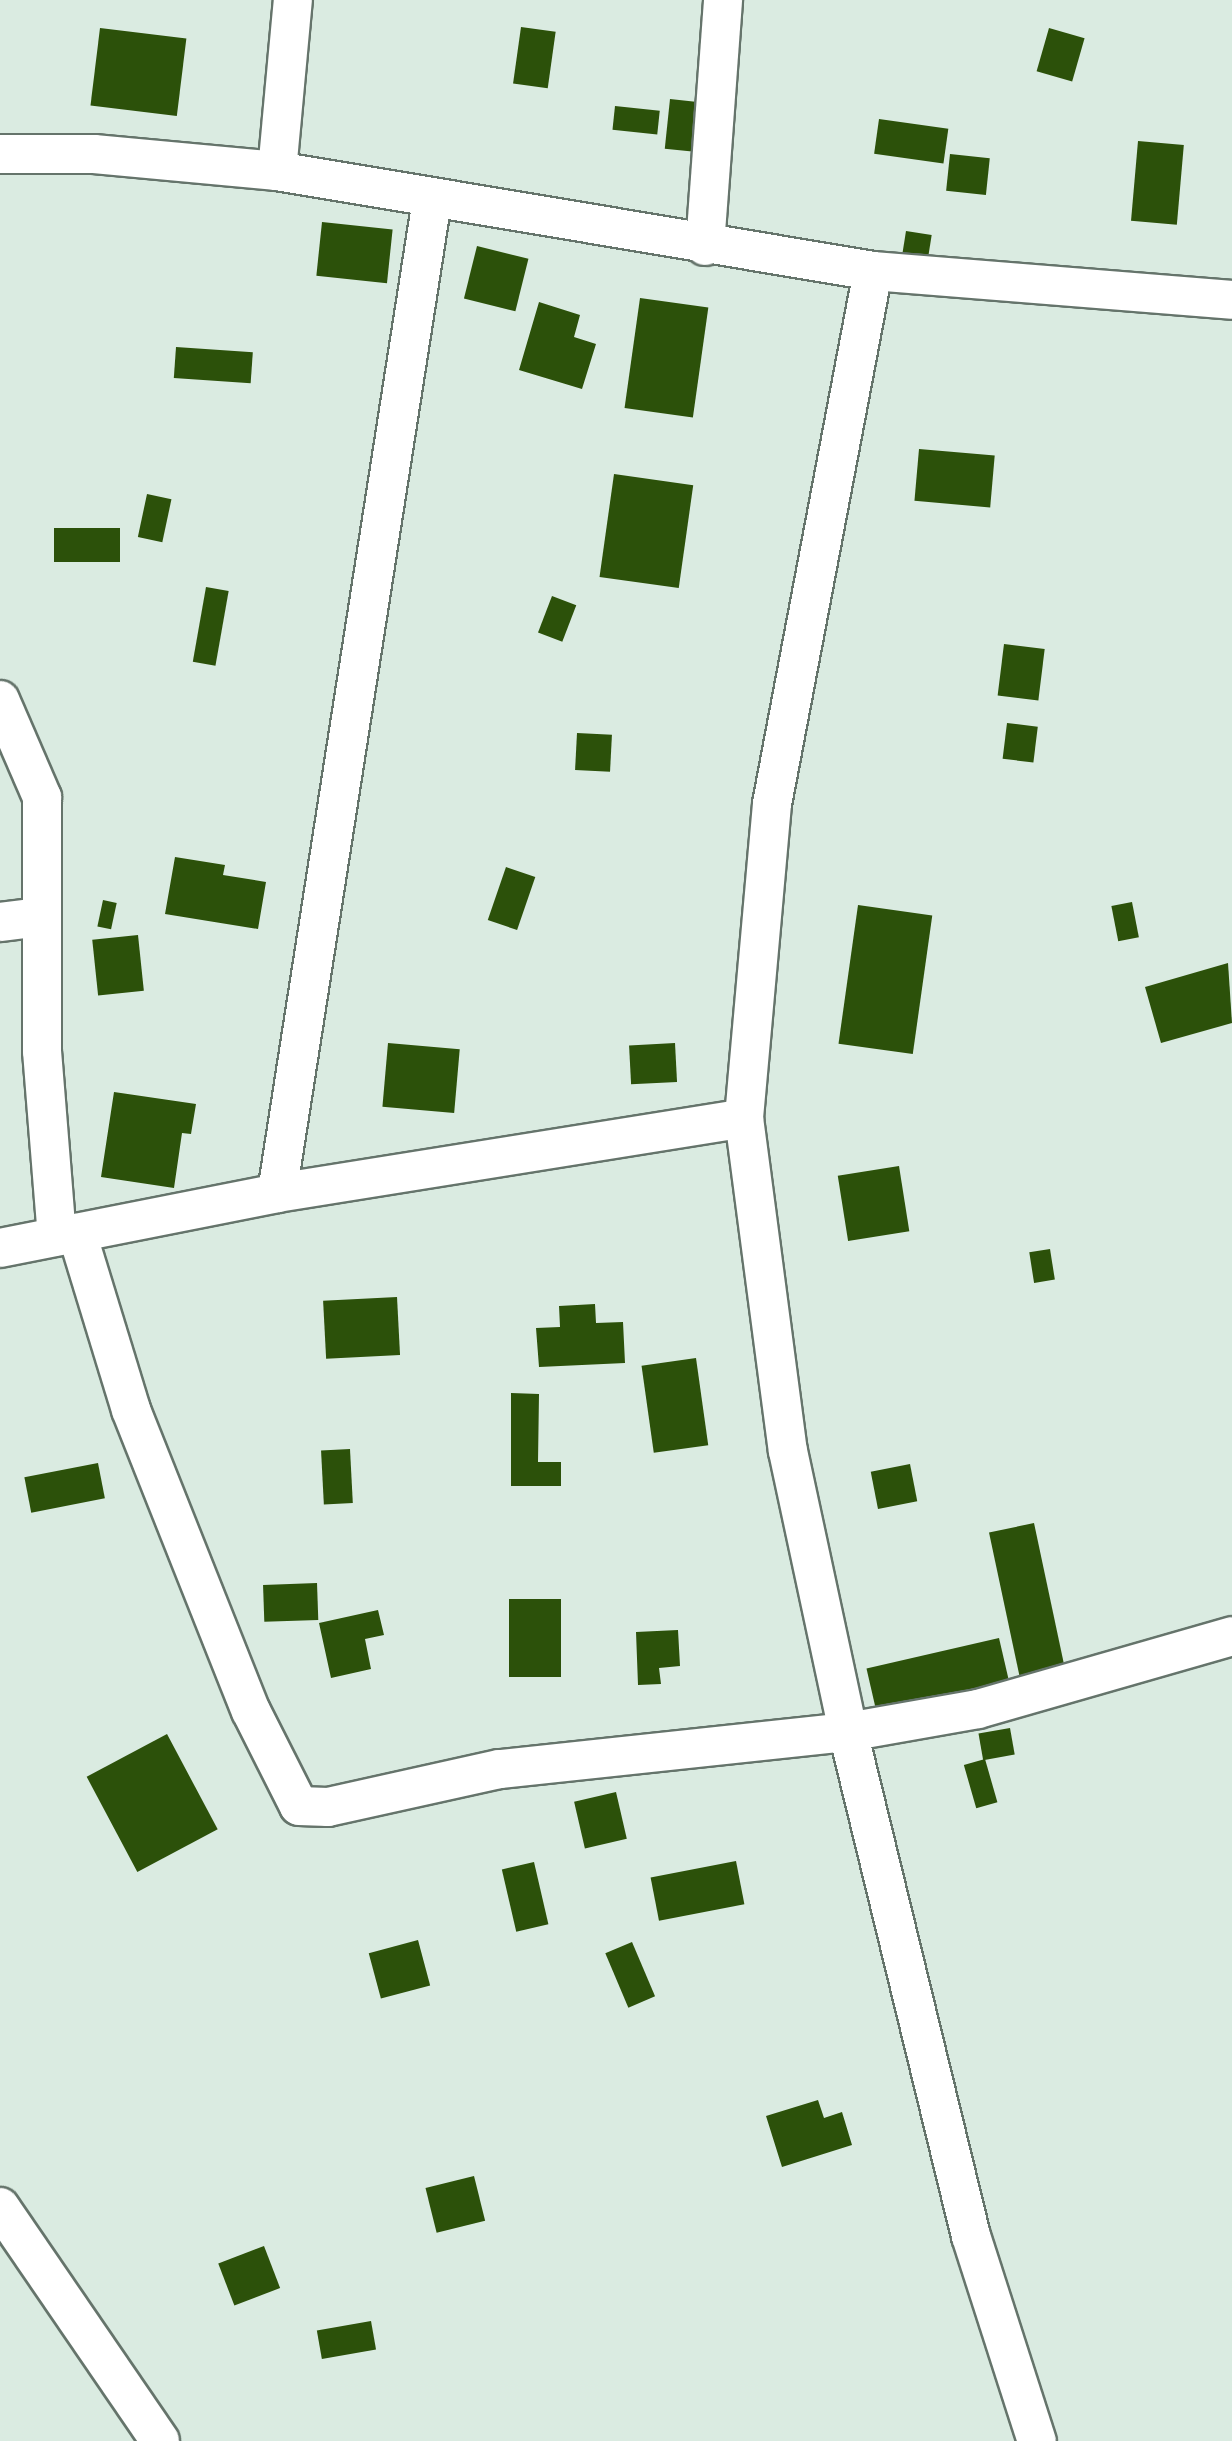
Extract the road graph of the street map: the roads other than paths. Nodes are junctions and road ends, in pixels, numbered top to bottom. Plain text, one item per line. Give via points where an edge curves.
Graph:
1 (293, 0) edge
2 (723, 0) edge
3 (0, 154) edge
4 (277, 171) junction
5 (432, 200) junction
6 (705, 247) junction
7 (873, 271) junction
8 (1232, 300) edge
9 (0, 700) edge
10 (41, 917) junction
11 (0, 922) edge
12 (744, 1118) junction
13 (277, 1193) junction
14 (67, 1235) junction
15 (0, 1248) edge
16 (1232, 1636) edge
17 (848, 1732) junction
18 (0, 2207) edge
19 (160, 2441) edge
20 (1037, 2441) edge

1 - 4 street
2 - 6 street
3 - 4 street via 94,154
4 - 5 street
5 - 6 street
5 - 13 street
6 - 7 street
7 - 8 street
7 - 12 street via 772,804
9 - 10 street via 42,797
10 - 11 street
10 - 14 street via 42,1051
12 - 13 street
12 - 17 street via 788,1451
13 - 14 street
14 - 15 street
14 - 17 street via 251,1711 299,1806 328,1807 500,1769
16 - 17 street via 978,1709
17 - 20 street via 971,2236
18 - 19 street

